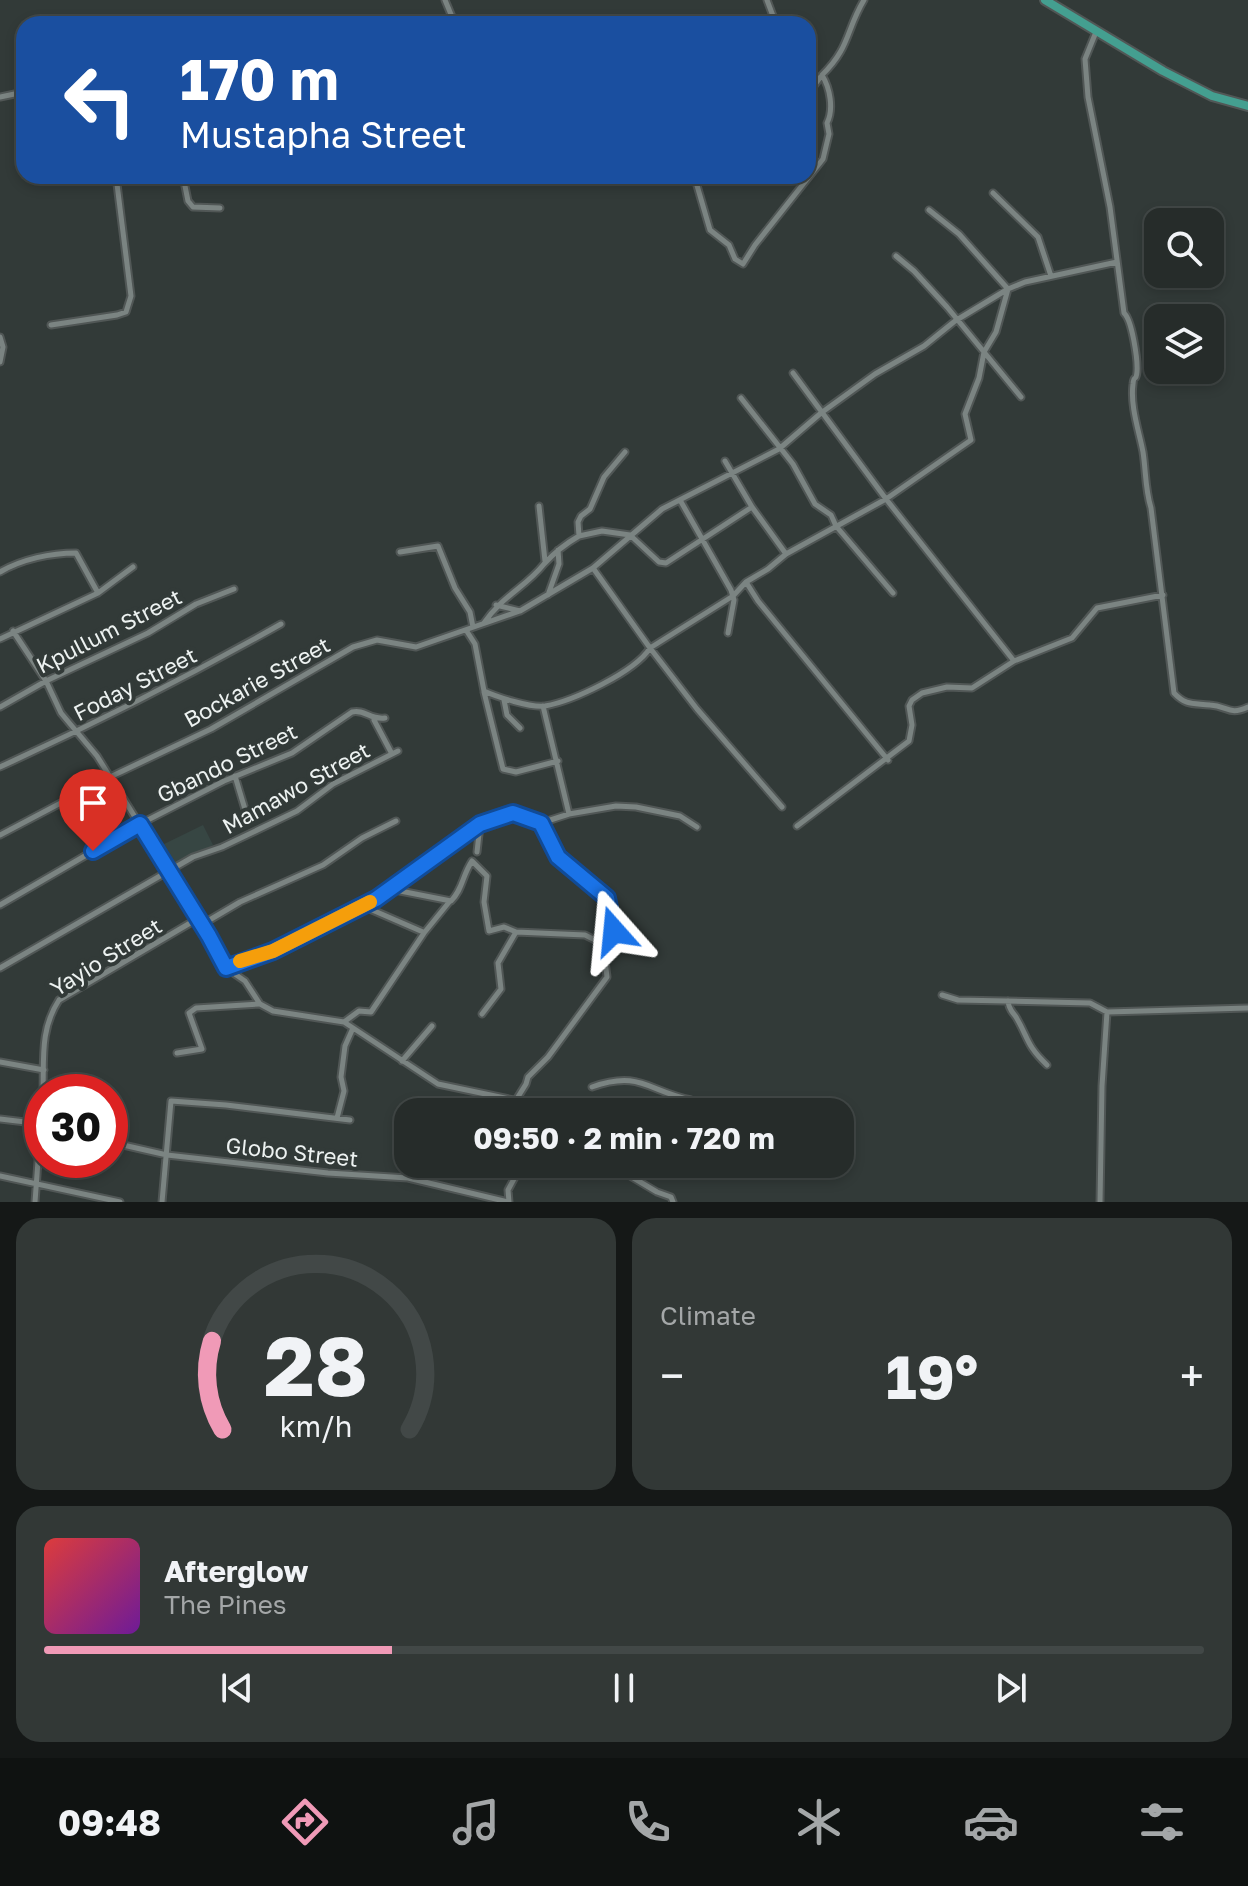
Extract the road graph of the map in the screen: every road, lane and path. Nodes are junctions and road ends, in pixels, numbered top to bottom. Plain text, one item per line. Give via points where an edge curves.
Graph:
1 (864, 0) edge
2 (1045, 0) edge
3 (1097, 31) junction
4 (822, 75) junction
5 (816, 83) edge
6 (1248, 106) edge
7 (816, 168) edge
8 (117, 184) edge
9 (185, 184) edge
10 (697, 184) edge
11 (804, 184) edge
12 (993, 193) dead end
13 (220, 208) dead end
14 (929, 210) dead end
15 (896, 256) dead end
16 (1117, 262) junction
17 (1051, 276) junction
18 (1008, 289) junction
19 (955, 321) junction
20 (51, 325) dead end
21 (0, 337) edge
22 (984, 352) junction
23 (0, 362) edge
24 (793, 373) dead end
25 (1021, 397) dead end
26 (741, 398) dead end
27 (821, 413) junction
28 (779, 449) junction
29 (625, 452) dead end
30 (725, 461) dead end
31 (731, 474) junction
32 (886, 499) junction
33 (680, 500) junction
34 (539, 506) dead end
35 (752, 507) junction
36 (836, 526) junction
37 (630, 535) junction
38 (579, 536) junction
39 (702, 539) junction
40 (558, 549) junction
41 (400, 552) dead end
42 (786, 554) junction
43 (545, 564) junction
44 (133, 567) dead end
45 (593, 568) junction
46 (0, 572) edge
47 (746, 582) junction
48 (234, 589) dead end
49 (98, 593) junction
50 (893, 593) dead end
51 (548, 595) junction
52 (1163, 595) junction
53 (733, 596) junction
54 (496, 605) junction
55 (520, 611) junction
56 (281, 624) dead end
57 (483, 624) junction
58 (470, 629) junction
59 (13, 631) junction
60 (728, 633) dead end
61 (0, 639) edge
62 (650, 648) junction
63 (1014, 661) junction
64 (46, 681) junction
65 (484, 691) junction
66 (504, 700) junction
67 (543, 706) junction
68 (0, 707) edge
69 (1248, 707) edge
70 (385, 718) dead end
71 (374, 720) junction
72 (520, 728) dead end
73 (76, 732) junction
74 (888, 760) junction
75 (558, 761) junction
76 (0, 767) edge
77 (235, 776) junction
78 (110, 777) junction
79 (782, 807) dead end
80 (569, 814) junction
81 (247, 816) dead end
82 (396, 821) dead end
83 (541, 823) junction
84 (140, 824) junction
85 (480, 824) junction
86 (797, 826) dead end
87 (697, 827) dead end
88 (0, 835) edge
89 (477, 852) dead end
90 (169, 871) junction
91 (389, 889) junction
92 (451, 901) junction
93 (0, 905) edge
94 (362, 906) junction
95 (197, 919) junction
96 (201, 925) junction
97 (516, 932) junction
98 (424, 933) junction
99 (603, 944) junction
100 (0, 968) edge
101 (226, 968) junction
102 (942, 995) dead end
103 (1008, 1001) junction
104 (260, 1004) junction
105 (1248, 1008) edge
106 (1107, 1012) junction
107 (482, 1014) dead end
108 (344, 1022) junction
109 (432, 1026) dead end
110 (353, 1028) junction
111 (177, 1053) dead end
112 (402, 1061) junction
113 (0, 1062) edge
114 (1047, 1065) dead end
115 (44, 1070) junction
116 (44, 1074) edge
117 (592, 1087) dead end
118 (505, 1098) edge
119 (516, 1098) edge
120 (683, 1098) edge
121 (337, 1118) junction
122 (0, 1119) edge
123 (350, 1120) dead end
124 (24, 1122) edge
125 (128, 1146) edge
126 (167, 1155) junction
127 (0, 1176) edge
128 (36, 1178) edge
129 (514, 1178) edge
130 (634, 1178) edge
131 (35, 1184) junction
132 (35, 1202) edge
133 (120, 1202) edge
134 (162, 1202) edge
135 (508, 1202) edge
136 (673, 1202) edge
137 (1100, 1202) edge

1 - 4 street via 838,60
2 - 3 main road
3 - 6 main road via 1212,96
3 - 16 street via 1085,59 1088,97
4 - 5 street
4 - 7 street via 831,116 823,159
8 - 20 street via 130,304 117,315
9 - 13 street via 193,207
10 - 11 street via 710,230 743,264
12 - 17 street via 1038,237
14 - 18 street via 959,234
15 - 19 street
16 - 17 street, Bockarie Street
16 - 52 street via 1133,338 1137,427
17 - 18 street, Bockarie Street
18 - 19 street, Bockarie Street
18 - 22 street via 996,332
19 - 22 street
19 - 27 street, Bockarie Street
21 - 23 street
22 - 25 street
22 - 32 street via 965,414 971,440
24 - 27 street
26 - 28 street
27 - 28 street, Bockarie Street
27 - 32 street
28 - 31 street, Bockarie Street
28 - 36 street
29 - 38 street via 581,516
30 - 31 street
31 - 33 street, Bockarie Street
31 - 35 street
32 - 36 street
32 - 63 street
33 - 37 street, Bockarie Street
33 - 39 street
34 - 43 street
35 - 39 street
35 - 42 street
36 - 42 street
36 - 50 street
37 - 38 street via 602,531
37 - 39 street via 666,563
37 - 45 street, Bockarie Street
38 - 40 street
39 - 53 street
40 - 43 street
40 - 51 street via 559,564
41 - 58 street via 438,546 470,612
42 - 47 street
43 - 54 street
44 - 49 street
45 - 51 street, Bockarie Street
45 - 62 street
46 - 49 street via 48,555 76,553
47 - 53 street
47 - 74 street
48 - 64 street, Kpullum Street
49 - 59 street
51 - 55 street, Bockarie Street
52 - 63 street via 1097,608 1072,638
52 - 69 street via 1174,693 1192,705 1210,704 1231,712
53 - 60 street
53 - 62 street
54 - 55 street
54 - 57 street
55 - 57 street, Bockarie Street
56 - 73 street, Foday Street
57 - 58 street, Bockarie Street
58 - 65 street
58 - 78 street, Bockarie Street via 416,647 377,640 353,647 211,729
59 - 61 street
59 - 64 street
62 - 67 street via 635,666
62 - 79 street
63 - 74 street via 972,688 947,687 912,700 909,741
64 - 68 street, Kpullum Street
64 - 73 street
65 - 66 street
65 - 75 street via 503,769 516,772
66 - 67 street
66 - 72 street via 507,715
67 - 75 street
70 - 71 street, Gbando Street
71 - 77 street, Gbando Street via 352,712 292,753
71 - 90 street, Mamawo Street via 395,752 333,784 297,811
73 - 76 street, Foday Street
73 - 78 street
74 - 86 street
75 - 80 street
77 - 81 street
77 - 84 street, Gbando Street
78 - 84 street
78 - 88 street, Bockarie Street
80 - 83 street
80 - 87 street via 636,807 680,816
82 - 96 street via 323,865
83 - 85 street via 513,813
83 - 99 street via 558,857 607,898 614,931
84 - 90 street
84 - 93 street, Gbando Street
85 - 89 street
85 - 91 street
90 - 95 street
90 - 100 street, Mamawo Street
91 - 92 street
91 - 94 street
92 - 97 street via 472,861 487,876 489,931 504,927
92 - 98 street
94 - 98 street
94 - 101 street via 273,951
95 - 96 street
95 - 115 street, Yayio Street via 59,1000 44,1032
96 - 101 street
97 - 99 street via 585,935
97 - 107 street via 498,963 501,989
98 - 108 street via 371,1012 359,1011
99 - 119 street via 607,977
101 - 104 street via 245,981
102 - 103 street
103 - 106 street via 1090,1003
103 - 114 street via 1031,1050
104 - 108 street via 273,1011
104 - 111 street via 196,1008 189,1013 202,1049
105 - 106 street
106 - 137 street
108 - 110 street
109 - 112 street
110 - 112 street
110 - 121 street via 345,1046
112 - 118 street via 438,1084
113 - 115 street
115 - 116 street
117 - 120 street via 631,1079
121 - 123 street
121 - 126 street via 171,1101
122 - 124 street
125 - 126 street, Globo Street
126 - 134 street
126 - 135 street, Globo Street via 408,1178
127 - 131 street
128 - 131 street
129 - 135 street
130 - 136 street
131 - 132 street
131 - 133 street

